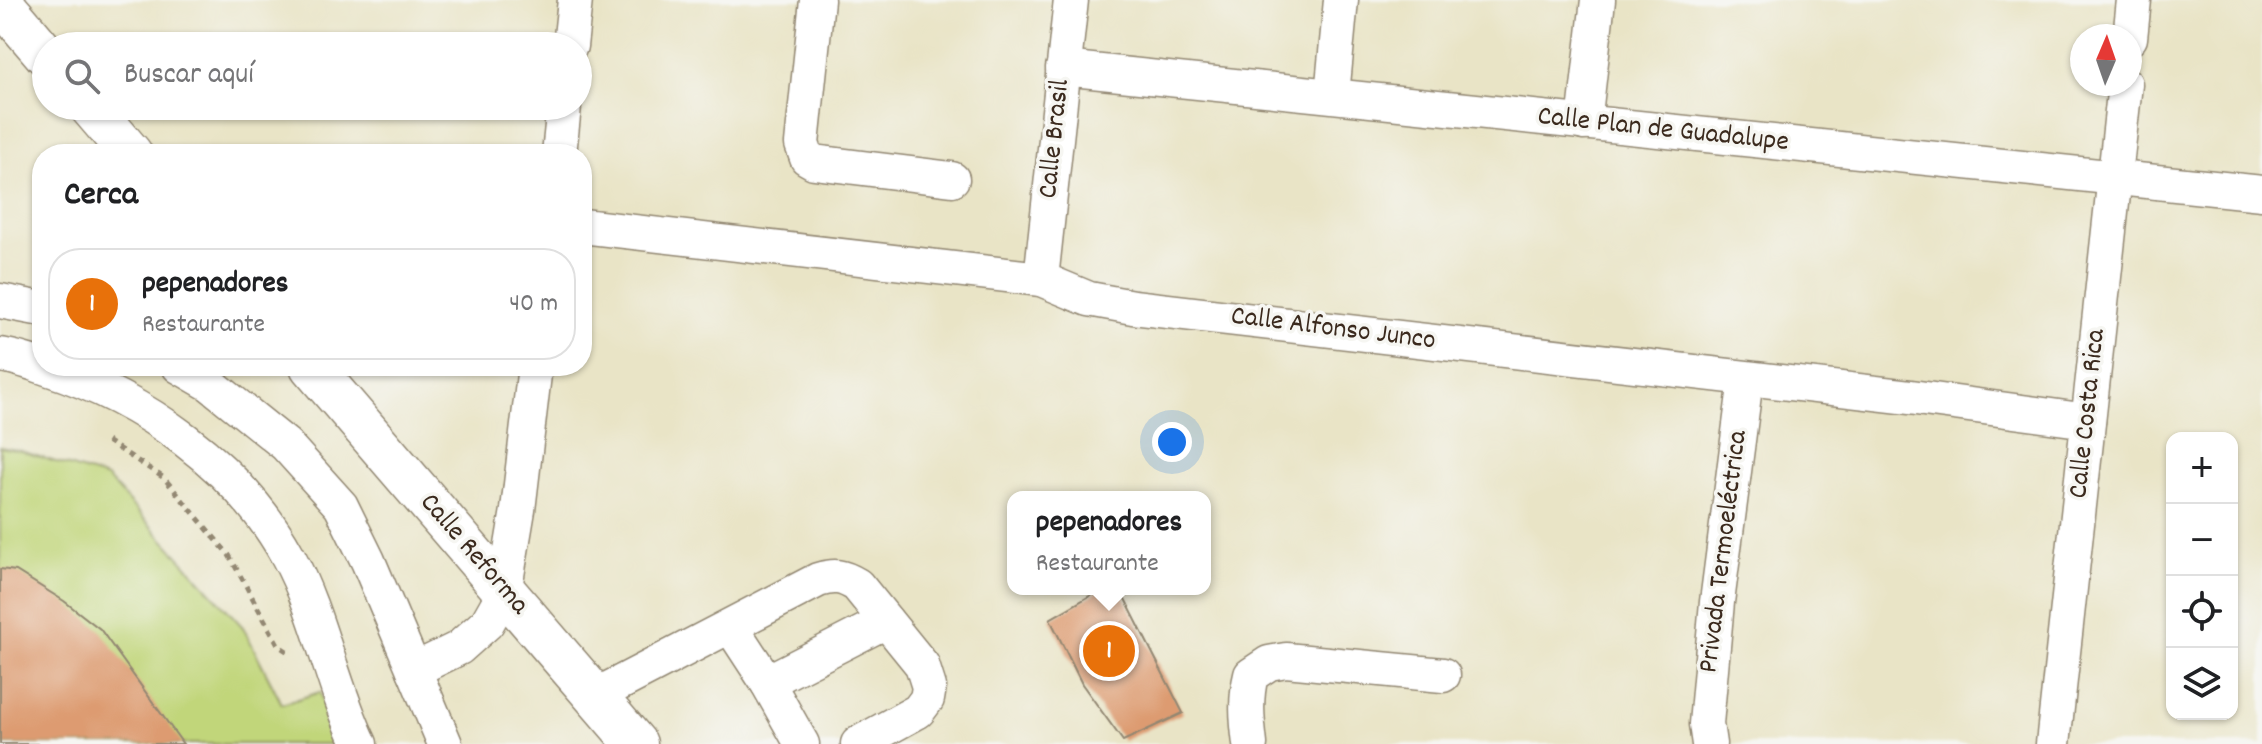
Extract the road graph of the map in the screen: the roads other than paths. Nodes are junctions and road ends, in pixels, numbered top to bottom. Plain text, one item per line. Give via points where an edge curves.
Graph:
1 (575, 0) edge
2 (817, 0) edge
3 (1071, 0) edge
4 (1341, 0) edge
5 (1598, 0) edge
6 (2134, 0) edge
7 (0, 1) edge
8 (2131, 24) edge
9 (572, 32) edge
10 (32, 39) edge
11 (1063, 68) junction
12 (1332, 95) junction
13 (2124, 96) edge
14 (102, 120) edge
15 (563, 120) edge
16 (1584, 123) junction
17 (122, 144) edge
18 (560, 144) edge
19 (2115, 177) junction
20 (952, 179) dead end
21 (2262, 193) edge
22 (592, 227) edge
23 (1041, 279) junction
24 (0, 301) edge
25 (32, 307) edge
26 (0, 355) edge
27 (32, 365) edge
28 (71, 376) edge
29 (196, 376) edge
30 (320, 376) edge
31 (534, 376) edge
32 (1746, 379) junction
33 (2088, 421) junction
34 (504, 593) junction
35 (886, 621) junction
36 (731, 627) junction
37 (414, 670) junction
38 (1443, 675) dead end
39 (767, 682) junction
40 (595, 696) junction
41 (1703, 737) edge
42 (360, 744) edge
43 (445, 744) edge
44 (636, 744) edge
45 (802, 744) edge
46 (858, 744) edge
47 (1250, 744) edge
48 (2053, 744) edge

1 - 9 street
2 - 20 street via 802,144 807,158
3 - 11 street, Calle Brasil
4 - 12 street
5 - 16 street
6 - 8 street
7 - 10 main road
11 - 12 street, Calle Plan de Guadalupe
11 - 23 street, Calle Brasil
12 - 16 street, Calle Plan de Guadalupe
13 - 19 street, Calle Costa Rica
14 - 17 main road
15 - 18 street
16 - 19 street, Calle Plan de Guadalupe
19 - 21 street, Calle Plan de Guadalupe
19 - 33 street, Calle Costa Rica
22 - 23 street, Calle Alfonso Junco
23 - 32 street, Calle Alfonso Junco via 1089,299 1133,307
24 - 25 street
26 - 27 street
28 - 42 street via 141,410 199,450 247,496 288,555
29 - 37 street via 286,445 341,506
30 - 34 main road, Calle Reforma
31 - 34 street
32 - 33 street, Calle Alfonso Junco
32 - 41 street, Privada Termoeléctrica
33 - 48 street, Calle Costa Rica
34 - 37 street via 487,623 459,648
34 - 40 main road, Calle Reforma
35 - 36 street via 857,585 832,576
35 - 39 street
35 - 46 street via 922,665 927,699 918,711
36 - 39 street
36 - 40 street
37 - 43 street
38 - 47 street via 1286,660 1269,663 1251,675 1248,685
39 - 45 street
40 - 44 main road, Calle Reforma

